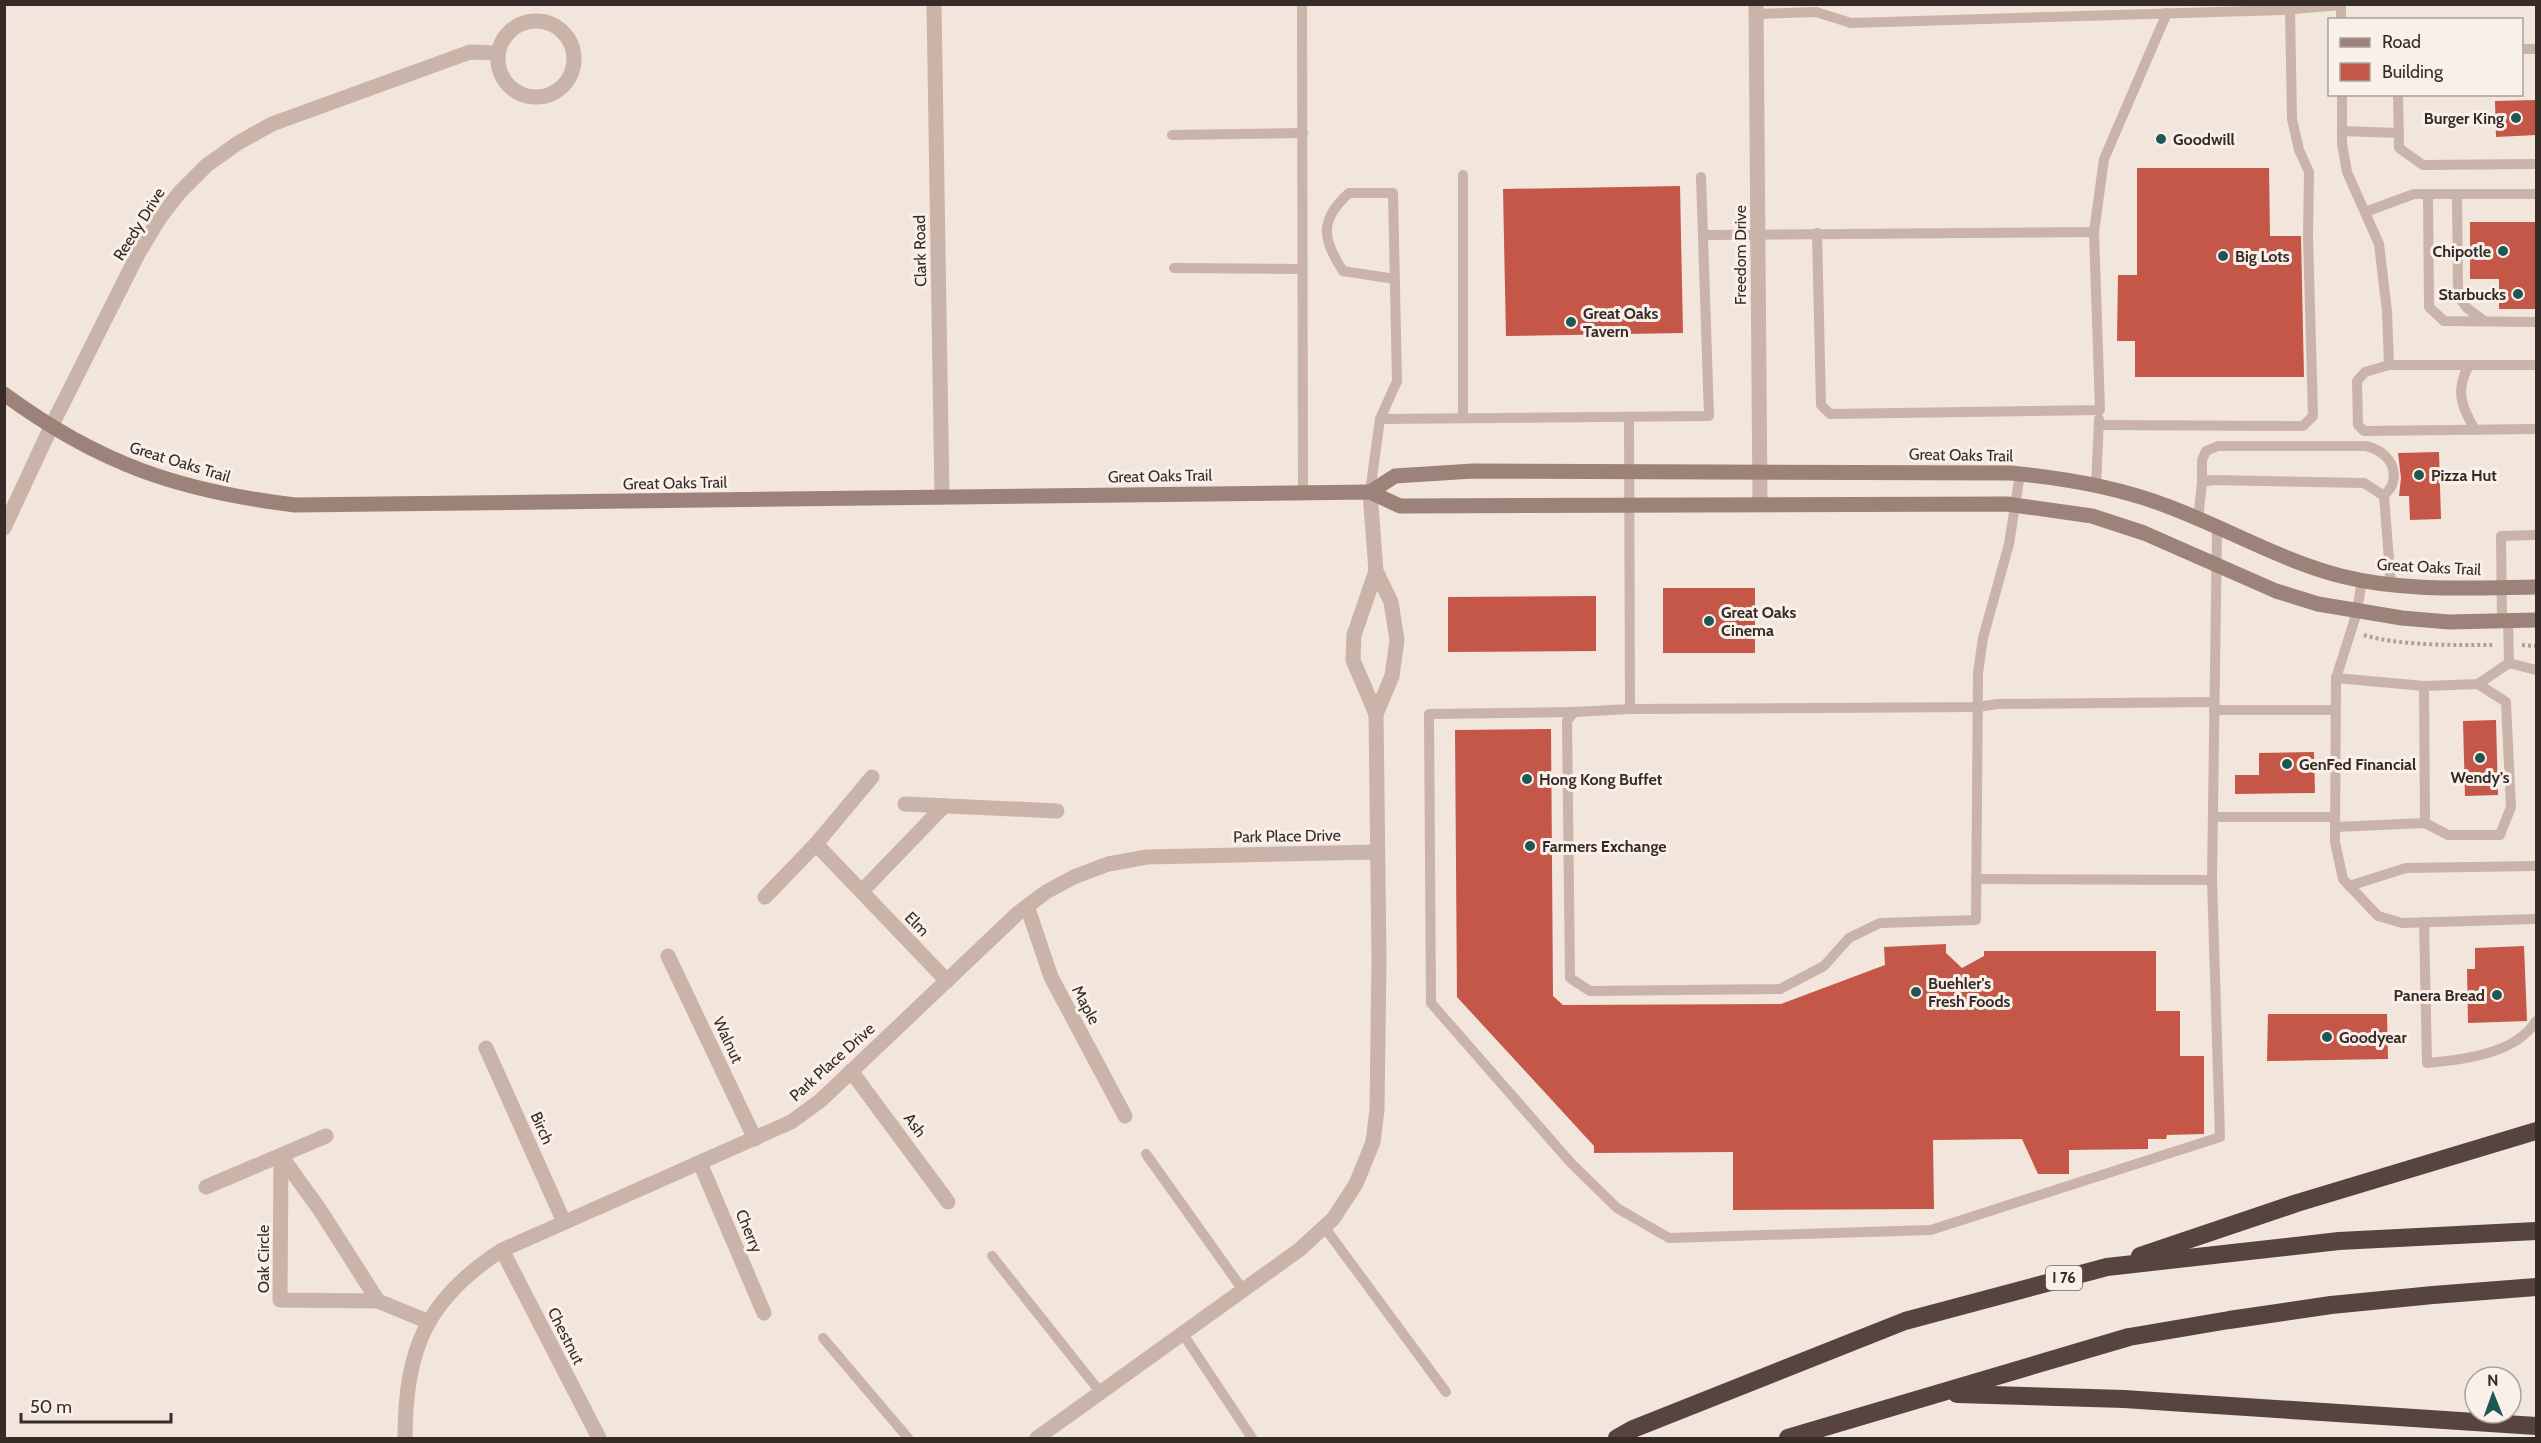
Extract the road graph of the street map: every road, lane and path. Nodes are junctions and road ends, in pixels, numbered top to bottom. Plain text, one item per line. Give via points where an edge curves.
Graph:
1 (934, 4) edge
2 (1302, 4) edge
3 (2345, 4) edge
4 (2341, 5) edge
5 (1816, 8) edge
6 (2241, 8) edge
7 (2285, 8) edge
8 (1756, 9) edge
9 (2167, 13) junction
10 (498, 52) junction
11 (2342, 96) edge
12 (2398, 96) edge
13 (2342, 131) junction
14 (1303, 133) junction
15 (2398, 133) junction
16 (1172, 135) dead end
17 (2536, 164) edge
18 (1462, 175) dead end
19 (1701, 177) dead end
20 (2428, 194) junction
21 (2457, 194) junction
22 (2536, 194) edge
23 (2365, 212) junction
24 (2094, 232) junction
25 (1817, 233) junction
26 (1757, 234) junction
27 (1703, 235) junction
28 (1174, 268) dead end
29 (1302, 269) junction
30 (1395, 279) junction
31 (2484, 321) junction
32 (2536, 322) edge
33 (2536, 364) edge
34 (2389, 365) junction
35 (2469, 365) junction
36 (4, 394) edge
37 (2100, 410) junction
38 (1629, 417) junction
39 (1463, 418) junction
40 (1380, 419) junction
41 (2099, 425) junction
42 (51, 427) junction
43 (2536, 429) edge
44 (2475, 430) junction
45 (1630, 472) junction
46 (1759, 472) junction
47 (2020, 474) junction
48 (2202, 482) junction
49 (2096, 486) junction
50 (1371, 492) junction
51 (1303, 493) junction
52 (2384, 496) junction
53 (942, 498) junction
54 (1760, 504) junction
55 (2016, 505) junction
56 (1630, 506) junction
57 (2198, 520) junction
58 (4, 528) edge
59 (2217, 528) junction
60 (2536, 535) edge
61 (2217, 565) junction
62 (1376, 571) junction
63 (2362, 580) junction
64 (2391, 585) junction
65 (2536, 587) edge
66 (2502, 588) junction
67 (2357, 612) junction
68 (2505, 620) junction
69 (2536, 620) edge
70 (2351, 630) junction
71 (2509, 645) junction
72 (2536, 646) edge
73 (2509, 663) junction
74 (2536, 670) edge
75 (2336, 678) junction
76 (2478, 684) junction
77 (2424, 686) junction
78 (2214, 706) junction
79 (1978, 707) junction
80 (1630, 709) junction
81 (2335, 710) junction
82 (1574, 712) junction
83 (1376, 714) junction
84 (872, 777) dead end
85 (905, 804) dead end
86 (944, 806) junction
87 (1057, 811) dead end
88 (2213, 817) junction
89 (2335, 822) junction
90 (2425, 823) junction
91 (816, 844) junction
92 (1377, 852) junction
93 (2536, 866) edge
94 (1976, 879) junction
95 (2212, 880) junction
96 (2349, 886) junction
97 (862, 891) junction
98 (765, 897) dead end
99 (1027, 906) junction
100 (2536, 919) edge
101 (2424, 922) junction
102 (668, 956) dead end
103 (947, 981) junction
104 (2536, 1021) edge
105 (486, 1048) dead end
106 (851, 1071) junction
107 (1125, 1116) dead end
108 (2536, 1131) edge
109 (326, 1136) dead end
110 (755, 1139) junction
111 (1146, 1154) dead end
112 (281, 1156) junction
113 (700, 1163) junction
114 (206, 1187) dead end
115 (948, 1202) dead end
116 (564, 1222) junction
117 (1324, 1228) junction
118 (2536, 1231) edge
119 (502, 1250) junction
120 (992, 1256) dead end
121 (2107, 1267) junction
122 (2536, 1287) edge
123 (1243, 1290) junction
124 (378, 1301) junction
125 (764, 1313) dead end
126 (429, 1322) junction
127 (1183, 1334) junction
128 (823, 1338) dead end
129 (1446, 1392) dead end
130 (1101, 1393) junction
131 (1941, 1394) junction
132 (2536, 1426) edge
133 (405, 1438) edge
134 (599, 1438) edge
135 (908, 1438) edge
136 (1037, 1438) edge
137 (1252, 1438) edge
138 (1617, 1438) edge
139 (1788, 1438) edge

1 - 53 street, Clark Road
2 - 14 lane
3 - 4 lane
4 - 7 lane
5 - 8 lane
5 - 9 lane via 1851,23
6 - 7 lane
6 - 9 lane
7 - 41 lane via 2292,119 2309,172 2313,416 2303,426
8 - 26 street, Freedom Drive
9 - 24 lane via 2104,159
10 - 10 street via 498,65 509,86 531,97 555,92 565,84 574,61 567,37 546,22 521,24 502,40
10 - 42 street, Reedy Drive via 470,52 272,124 207,165 154,227
11 - 13 lane
12 - 15 lane
13 - 15 lane
13 - 23 lane via 2347,172
14 - 16 lane
14 - 29 lane
15 - 17 lane via 2399,148 2423,165
18 - 39 lane
19 - 27 lane
20 - 21 lane
20 - 23 lane via 2414,194
20 - 31 lane via 2429,307 2444,321
21 - 22 lane
21 - 31 lane via 2458,296
23 - 34 lane via 2379,244
24 - 25 lane
24 - 37 lane
25 - 26 lane
25 - 37 lane via 1821,405 1830,414
26 - 27 lane
26 - 46 street, Freedom Drive
27 - 38 lane via 1709,416
28 - 29 lane
29 - 51 lane
30 - 30 lane via 1393,193 1349,193 1335,206 1329,221 1328,249 1343,271
30 - 40 lane via 1397,381
31 - 32 lane
33 - 35 lane
34 - 35 lane
34 - 44 lane via 2365,372 2357,381 2358,425 2364,431
35 - 44 lane via 2461,380 2463,409
36 - 42 street, Great Oaks Trail
37 - 41 lane
38 - 39 lane
38 - 45 lane
39 - 40 lane
40 - 50 lane
41 - 49 lane
42 - 53 street, Great Oaks Trail via 91,449 195,489 295,506
42 - 58 street, Reedy Drive
43 - 44 lane
45 - 46 street, Great Oaks Trail
45 - 50 street, Great Oaks Trail via 1473,471 1395,476
45 - 56 lane
46 - 47 street, Great Oaks Trail
46 - 54 street, Freedom Drive
47 - 49 street, Great Oaks Trail
47 - 55 lane
48 - 52 lane via 2364,483
48 - 52 lane via 2202,460 2206,451 2218,446 2367,446 2378,448 2392,467 2392,484
48 - 57 lane
49 - 57 street, Great Oaks Trail via 2147,499
50 - 51 street, Great Oaks Trail
50 - 56 street, Great Oaks Trail via 1400,506
50 - 62 street
51 - 53 street, Great Oaks Trail
52 - 64 lane
54 - 55 street, Great Oaks Trail
54 - 56 street, Great Oaks Trail
55 - 61 street, Great Oaks Trail via 2092,516 2144,533
55 - 79 lane via 1983,638
56 - 80 lane
57 - 59 street, Great Oaks Trail
59 - 61 lane
59 - 63 street, Great Oaks Trail via 2302,564
60 - 66 lane via 2501,536
61 - 67 street, Great Oaks Trail via 2276,591
61 - 78 lane
62 - 83 street via 1391,602 1397,640 1392,676
62 - 83 street via 1354,635 1353,660
63 - 64 street, Great Oaks Trail
63 - 67 lane
64 - 66 street, Great Oaks Trail
65 - 66 street, Great Oaks Trail
66 - 68 lane
67 - 68 street, Great Oaks Trail via 2449,622
67 - 70 lane
68 - 69 street, Great Oaks Trail
68 - 71 lane
70 - 71 path via 2374,638
70 - 75 lane
71 - 72 path
71 - 73 lane
73 - 74 lane
73 - 76 lane
75 - 77 lane
75 - 81 lane
76 - 77 lane
76 - 90 lane via 2506,702 2511,807 2500,835 2448,835
77 - 90 lane
78 - 79 lane
78 - 81 lane
78 - 88 lane
79 - 80 lane
79 - 94 lane
80 - 82 lane
81 - 89 lane
82 - 94 lane via 1567,721 1570,978 1590,991 1780,988 1824,966 1849,938 1880,923 1976,920
82 - 95 lane via 1429,714 1431,1003 1571,1163 1617,1208 1669,1238 1931,1230 2220,1137
83 - 92 street
84 - 91 street
85 - 86 street
86 - 87 street
86 - 97 street
88 - 89 lane
88 - 95 lane
89 - 90 lane
89 - 96 lane via 2343,879
91 - 97 street, Elm
91 - 98 street
92 - 99 street, Park Place Drive via 1148,856 1108,864 1074,877
92 - 117 street via 1377,1110 1373,1142 1356,1184
93 - 96 lane via 2406,868
94 - 95 lane
96 - 101 lane via 2379,916 2402,923
97 - 103 street, Elm
99 - 103 street, Park Place Drive
99 - 107 street, Maple via 1051,977
100 - 101 lane
101 - 104 lane via 2427,1063 2465,1060 2497,1049 2519,1038
102 - 110 street, Walnut
103 - 106 street, Park Place Drive
105 - 116 street, Birch
106 - 110 street, Park Place Drive via 791,1122
106 - 115 street, Ash
108 - 121 highway via 2297,1203
109 - 112 street
110 - 113 street, Park Place Drive
111 - 123 lane
112 - 114 street
112 - 124 street
112 - 124 street, Oak Circle via 280,1300
113 - 116 street, Park Place Drive
113 - 125 street, Cherry
116 - 119 street, Park Place Drive
117 - 123 street
117 - 129 lane
118 - 121 highway, I 76 via 2339,1241
119 - 126 street, Park Place Drive via 453,1287
119 - 134 street, Chestnut
120 - 130 lane
121 - 138 highway, I 76 via 1905,1320
122 - 131 highway via 2331,1305 2151,1333
123 - 127 street
124 - 126 street, Oak Circle
126 - 133 street, Park Place Drive via 409,1371
127 - 130 street
127 - 137 lane
128 - 135 lane
130 - 136 street
131 - 132 highway via 2124,1399
131 - 139 highway

